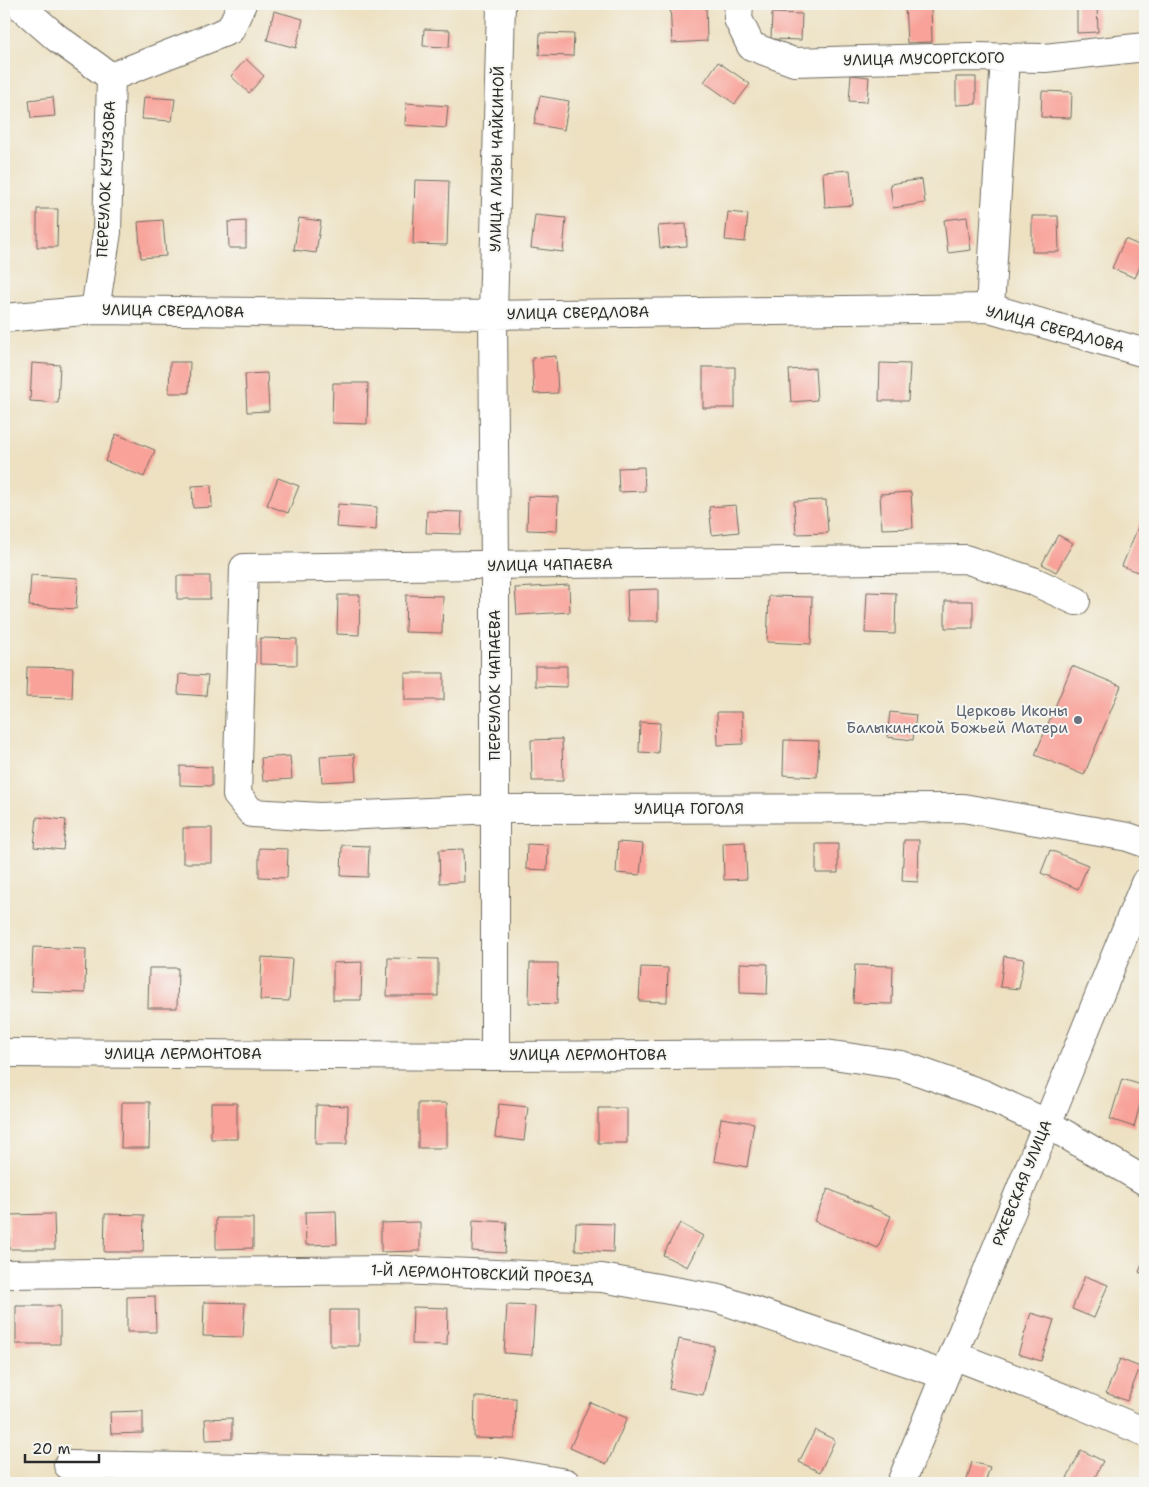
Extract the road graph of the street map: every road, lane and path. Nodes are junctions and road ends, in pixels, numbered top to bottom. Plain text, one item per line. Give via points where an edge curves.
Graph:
1 (18, 4) edge
2 (242, 4) edge
3 (501, 4) edge
4 (738, 4) edge
5 (1145, 47) edge
6 (1005, 57) junction
7 (111, 77) junction
8 (990, 308) junction
9 (95, 310) junction
10 (493, 315) junction
11 (4, 318) edge
12 (1145, 353) edge
13 (495, 566) junction
14 (1076, 601) dead end
15 (237, 795) joint
16 (494, 809) junction
17 (1145, 843) edge
18 (1145, 883) edge
19 (4, 1053) edge
20 (495, 1056) junction
21 (1046, 1123) junction
22 (1145, 1181) edge
23 (4, 1274) edge
24 (949, 1365) junction
25 (1145, 1432) edge
26 (68, 1465) dead end
27 (566, 1483) edge
28 (901, 1483) edge

1 - 7 street via 57,38
2 - 7 street via 230,30
3 - 10 street, УЛИЦА ЛИЗЫ ЧАЙКИНОЙ
4 - 6 street, УЛИЦА МУСОРГСКОГО via 738,19 751,46 794,62
5 - 6 street, УЛИЦА МУСОРГСКОГО via 1045,58
6 - 8 street
7 - 9 street, ПЕРЕУЛОК КУТУЗОВА via 107,232
8 - 10 street, УЛИЦА СВЕРДЛОВА
8 - 12 street, УЛИЦА СВЕРДЛОВА
9 - 10 street, УЛИЦА СВЕРДЛОВА
9 - 11 street, УЛИЦА СВЕРДЛОВА
10 - 13 street, ПЕРЕУЛОК ЧАПАЕВА
13 - 14 street, УЛИЦА ЧАПАЕВА via 965,559 1033,581
13 - 15 street, УЛИЦА ЧАПАЕВА via 244,568
13 - 16 street, ПЕРЕУЛОК ЧАПАЕВА
15 - 16 street, УЛИЦА ГОГОЛЯ via 252,813 320,817
16 - 17 street, УЛИЦА ГОГОЛЯ via 963,808 1128,837
16 - 20 street, ПЕРЕУЛОК ЧАПАЕВА
18 - 21 street, РЖЕВСКАЯ УЛИЦА
19 - 20 street, УЛИЦА ЛЕРМОНТОВА
20 - 21 street, УЛИЦА ЛЕРМОНТОВА via 826,1054 901,1065 983,1094
21 - 22 street, УЛИЦА ЛЕРМОНТОВА
21 - 24 street, РЖЕВСКАЯ УЛИЦА
23 - 24 street, 1-Й ЛЕРМОНТОВСКИЙ ПРОЕЗД via 397,1270 602,1278 719,1299
24 - 25 street, 1-Й ЛЕРМОНТОВСКИЙ ПРОЕЗД via 1074,1402
24 - 28 street, РЖЕВСКАЯ УЛИЦА
26 - 27 street via 501,1472

